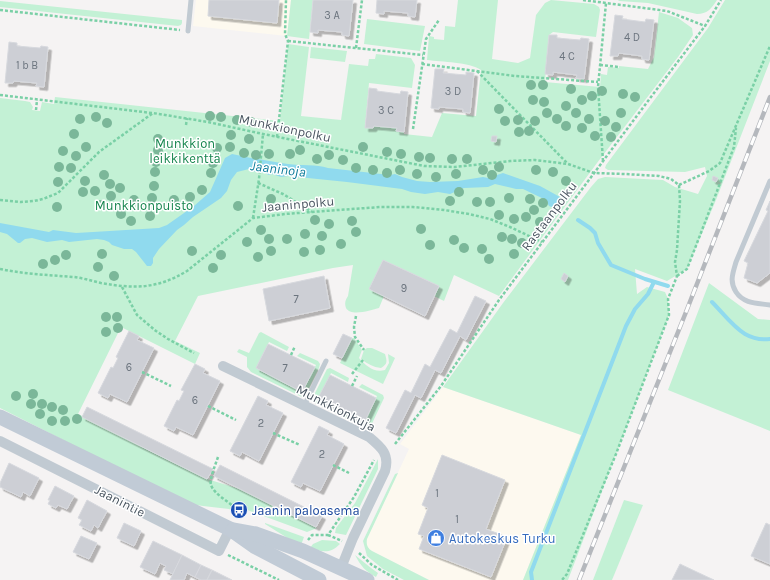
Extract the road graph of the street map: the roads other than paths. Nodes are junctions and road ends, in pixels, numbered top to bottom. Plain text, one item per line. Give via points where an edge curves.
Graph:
1 (191, 0) edge
2 (188, 31) road end
3 (770, 181) edge
4 (770, 305) edge
5 (326, 361) dead end
6 (223, 366) dead end
7 (304, 406) junction
8 (0, 417) edge
9 (0, 441) edge
10 (230, 529) junction
11 (338, 574) edge
12 (319, 580) edge
13 (367, 580) edge

1 - 2 lane
3 - 4 lane via 736,262 732,286 746,301
5 - 7 lane
6 - 7 street, Munkkionkuja
7 - 11 street, Munkkionkuja via 368,437 384,451 387,458 385,471
8 - 10 main road, Jaanintie
9 - 10 street, Jaanintie via 219,551
10 - 11 main road, Jaanintie via 256,534 303,551
10 - 12 main road, Jaanintie via 254,546
11 - 13 main road, Jaanintie

